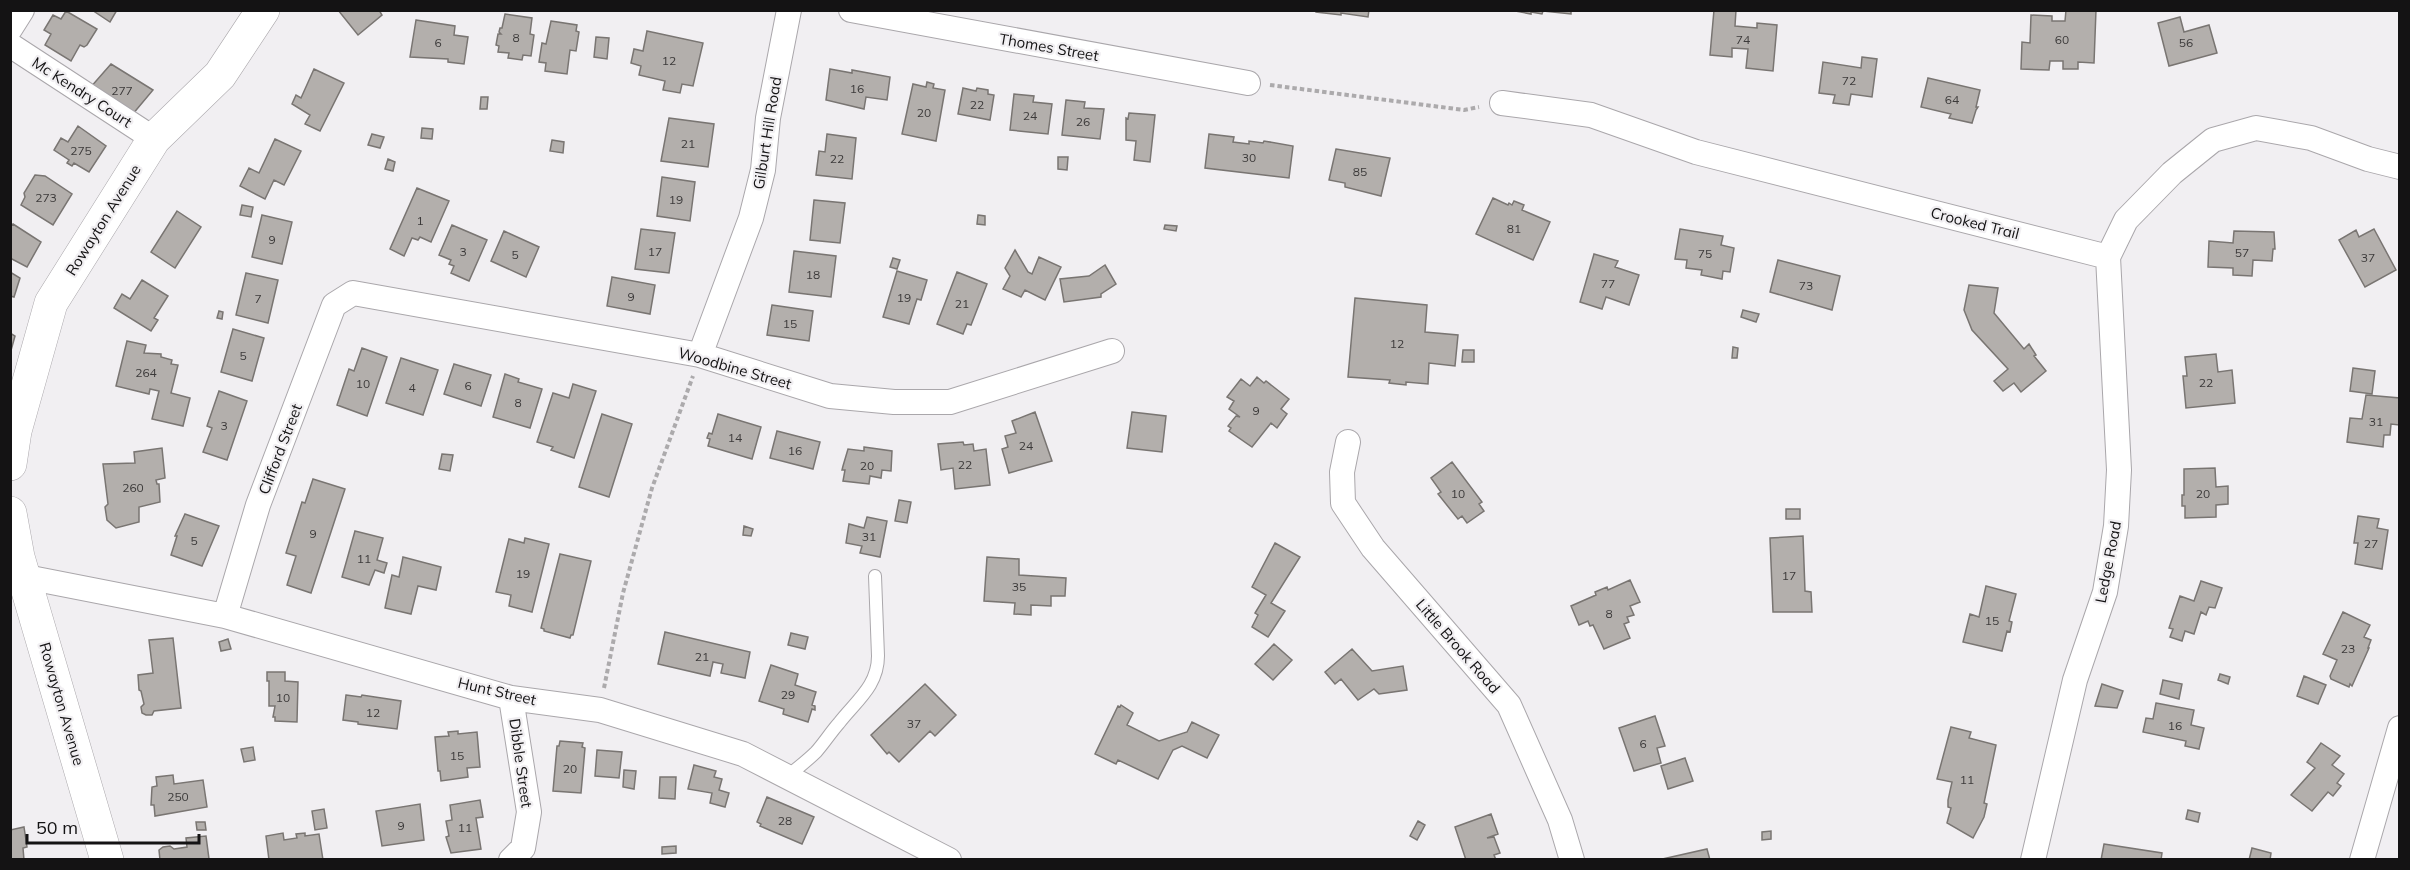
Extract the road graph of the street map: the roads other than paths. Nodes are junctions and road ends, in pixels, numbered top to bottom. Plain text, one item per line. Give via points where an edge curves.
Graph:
1 (22, 10) edge
2 (263, 10) edge
3 (789, 10) edge
4 (851, 10) edge
5 (10, 28) edge
6 (10, 45) edge
7 (1248, 83) road end
8 (1502, 103) road end
9 (154, 138) junction
10 (2400, 166) edge
11 (2108, 257) junction
12 (353, 293) joint
13 (1112, 351) dead end
14 (700, 355) junction
15 (1348, 442) dead end
16 (10, 464) edge
17 (10, 513) edge
18 (18, 565) edge
19 (875, 576) dead end
20 (225, 616) junction
21 (511, 698) junction
22 (2400, 728) edge
23 (787, 777) junction
24 (107, 860) edge
25 (511, 860) edge
26 (949, 860) edge
27 (1572, 860) edge
28 (2033, 860) edge
29 (2362, 860) edge

1 - 5 street
2 - 9 street, Rowayton Avenue via 220,75
3 - 14 street, Gilburt Hill Road via 752,218
4 - 7 street, Thomes Street
6 - 9 street, Mc Kendry Court
8 - 11 street, Crooked Trail via 1591,115 1696,152
9 - 16 street, Rowayton Avenue via 51,303 15,431
10 - 11 street via 2311,138 2256,128 2213,140 2172,173 2126,220
11 - 28 street, Ledge Road via 2119,470 2116,526 2105,592 2075,680
12 - 14 street, Woodbine Street
12 - 20 street, Clifford Street via 334,306 258,505
13 - 14 street, Woodbine Street via 950,402 830,396
15 - 27 street, Little Brook Road via 1342,472 1343,503 1373,548 1509,705 1560,820
17 - 18 street, Rowayton Avenue
18 - 20 street, Hunt Street
18 - 24 street, Rowayton Avenue
19 - 23 lane via 875,678 815,753
20 - 21 street, Hunt Street
21 - 23 street, Hunt Street via 600,710 743,754
21 - 25 street, Dibble Street via 529,812 523,848
22 - 29 street
23 - 26 street, Hunt Street

